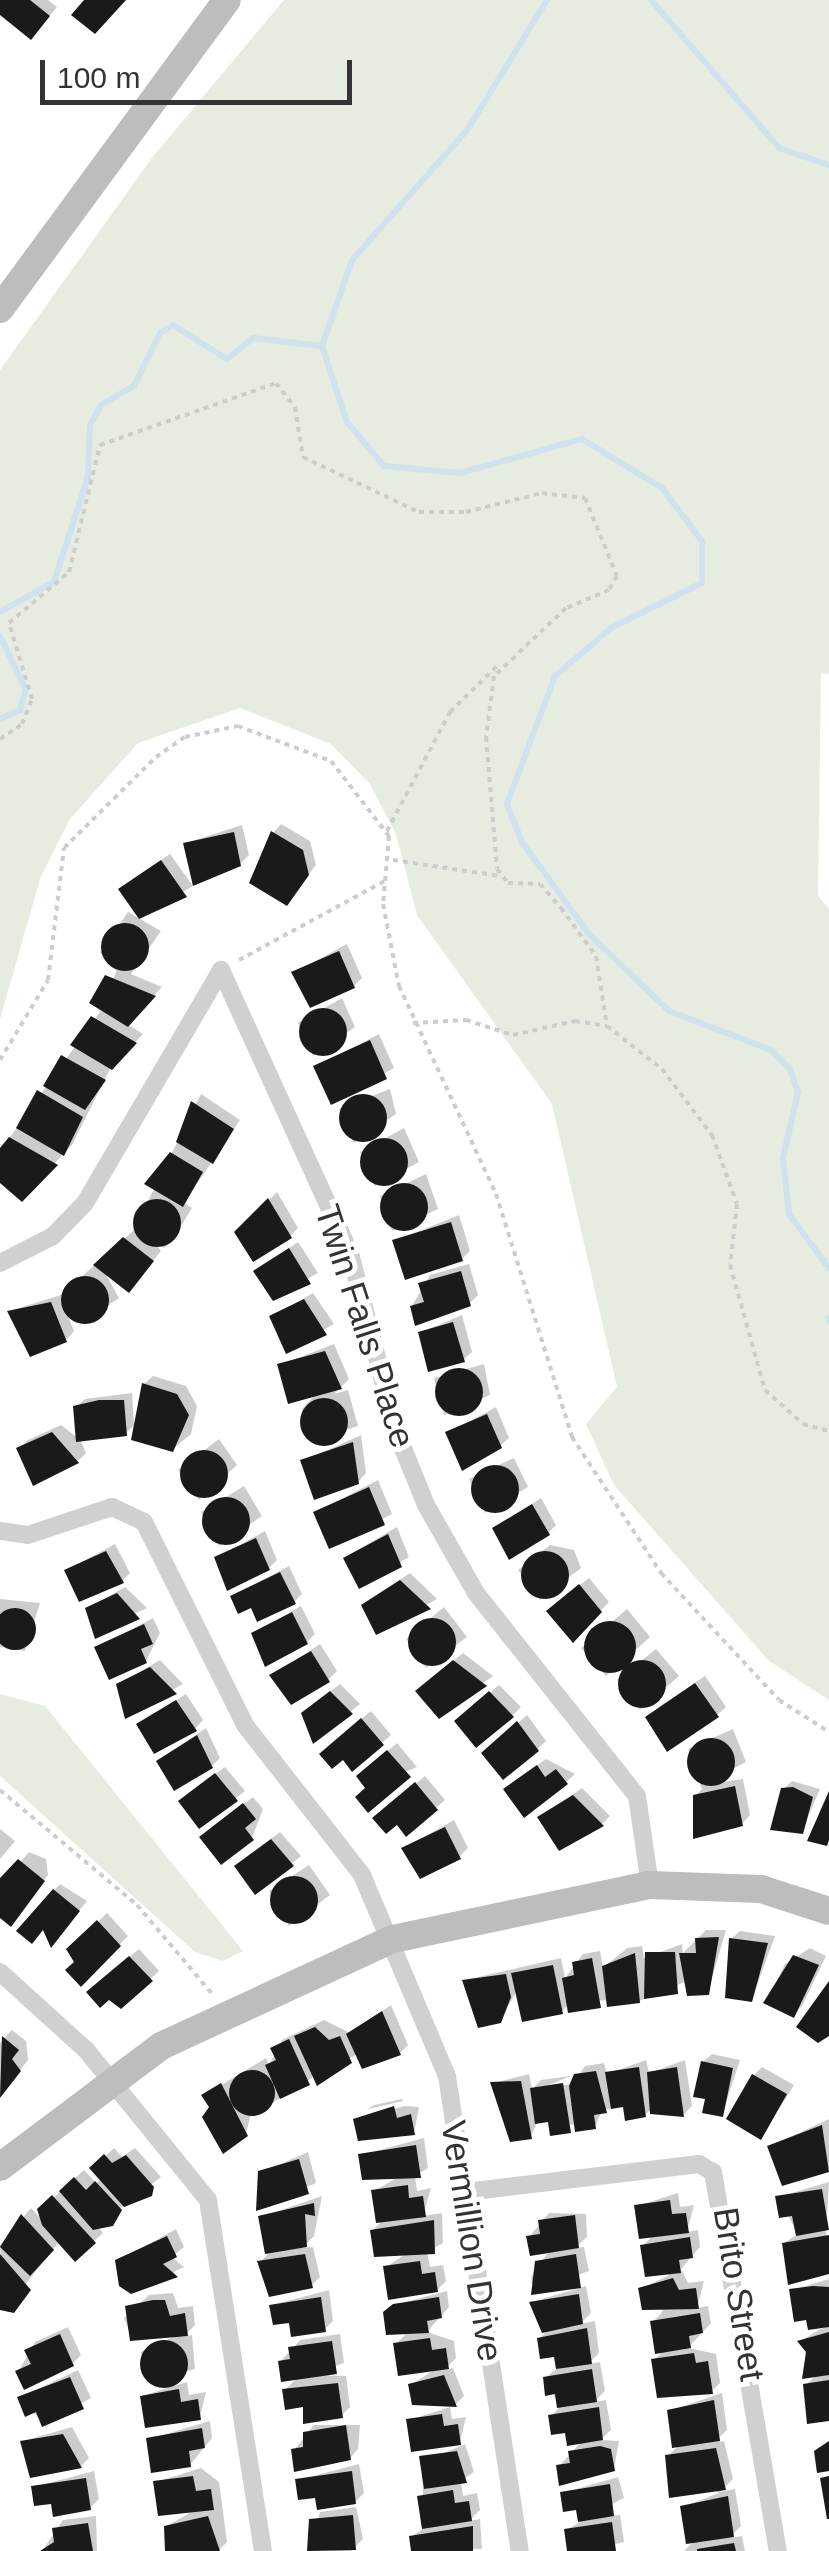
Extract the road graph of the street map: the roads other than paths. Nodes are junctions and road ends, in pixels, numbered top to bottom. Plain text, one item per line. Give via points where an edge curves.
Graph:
1 (227, 0) edge
2 (0, 309) edge
3 (0, 1263) edge
4 (0, 1531) edge
5 (650, 1885) junction
6 (829, 1911) edge
7 (393, 1940) junction
8 (0, 1972) edge
9 (110, 2076) junction
10 (0, 2166) edge
11 (465, 2192) junction
12 (263, 2551) edge
13 (520, 2551) edge
14 (778, 2551) edge

1 - 2 street
3 - 5 street, Twin Falls Place via 53,1236 85,1204 221,970 350,1254 396,1431 426,1505 476,1592 637,1796
4 - 7 street via 28,1535 112,1506 144,1522 245,1726 354,1864
5 - 6 street via 761,1889
5 - 7 street
7 - 9 street via 223,2013
7 - 11 street, Vermillion Drive via 447,2076
8 - 9 street
9 - 10 street
9 - 12 street via 208,2200
11 - 13 street, Vermillion Drive
11 - 14 street, Brito Street via 699,2164 714,2172

